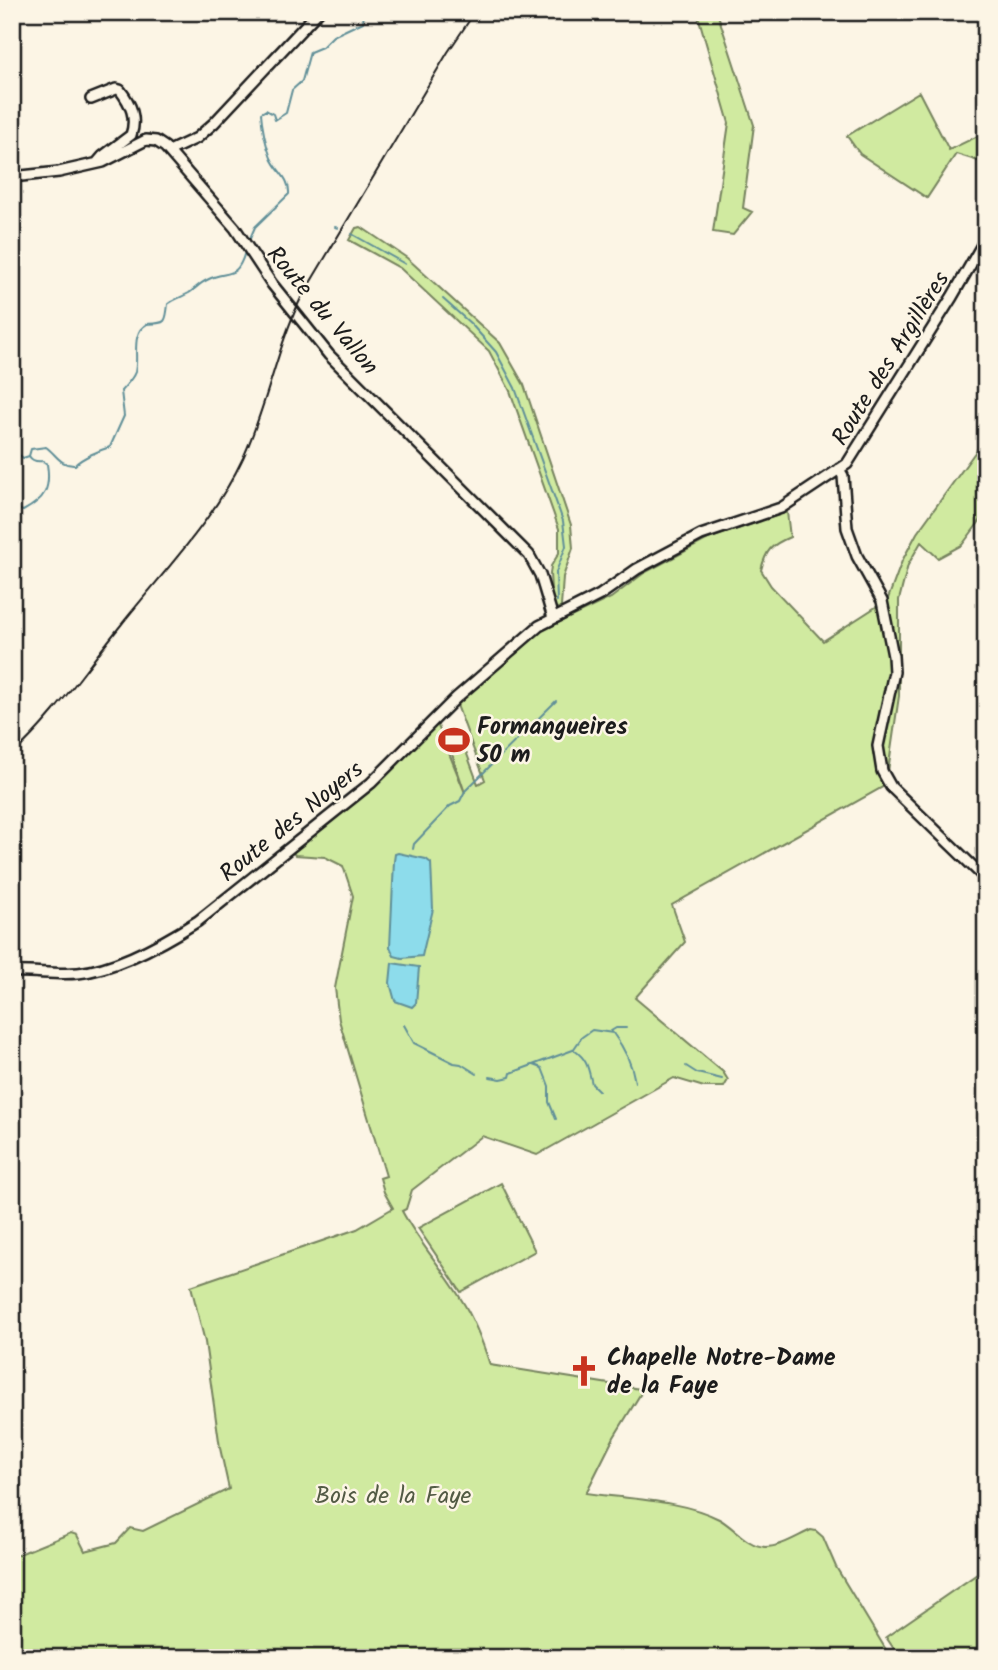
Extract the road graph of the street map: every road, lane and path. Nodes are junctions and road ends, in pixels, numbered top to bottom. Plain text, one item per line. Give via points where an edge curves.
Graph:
1 (318, 12) edge
2 (91, 99) dead end
3 (169, 151) junction
4 (97, 163) junction
5 (12, 177) edge
6 (986, 238) edge
7 (839, 469) junction
8 (553, 618) junction
9 (986, 879) edge
10 (12, 972) edge

1 - 3 street via 214,123 197,138
2 - 4 street via 120,90 133,116 131,135
3 - 4 street via 146,140
3 - 8 street, Route du Vallon via 228,220 329,355 529,555
4 - 5 street
6 - 7 street, Route des Argillères via 851,459
7 - 8 street, Route des Argillères via 780,508 701,535
7 - 9 street via 849,536 882,601 892,648 894,672 878,746 885,779
8 - 10 street, Route des Noyers via 529,633 456,698 371,783 176,936 87,972

